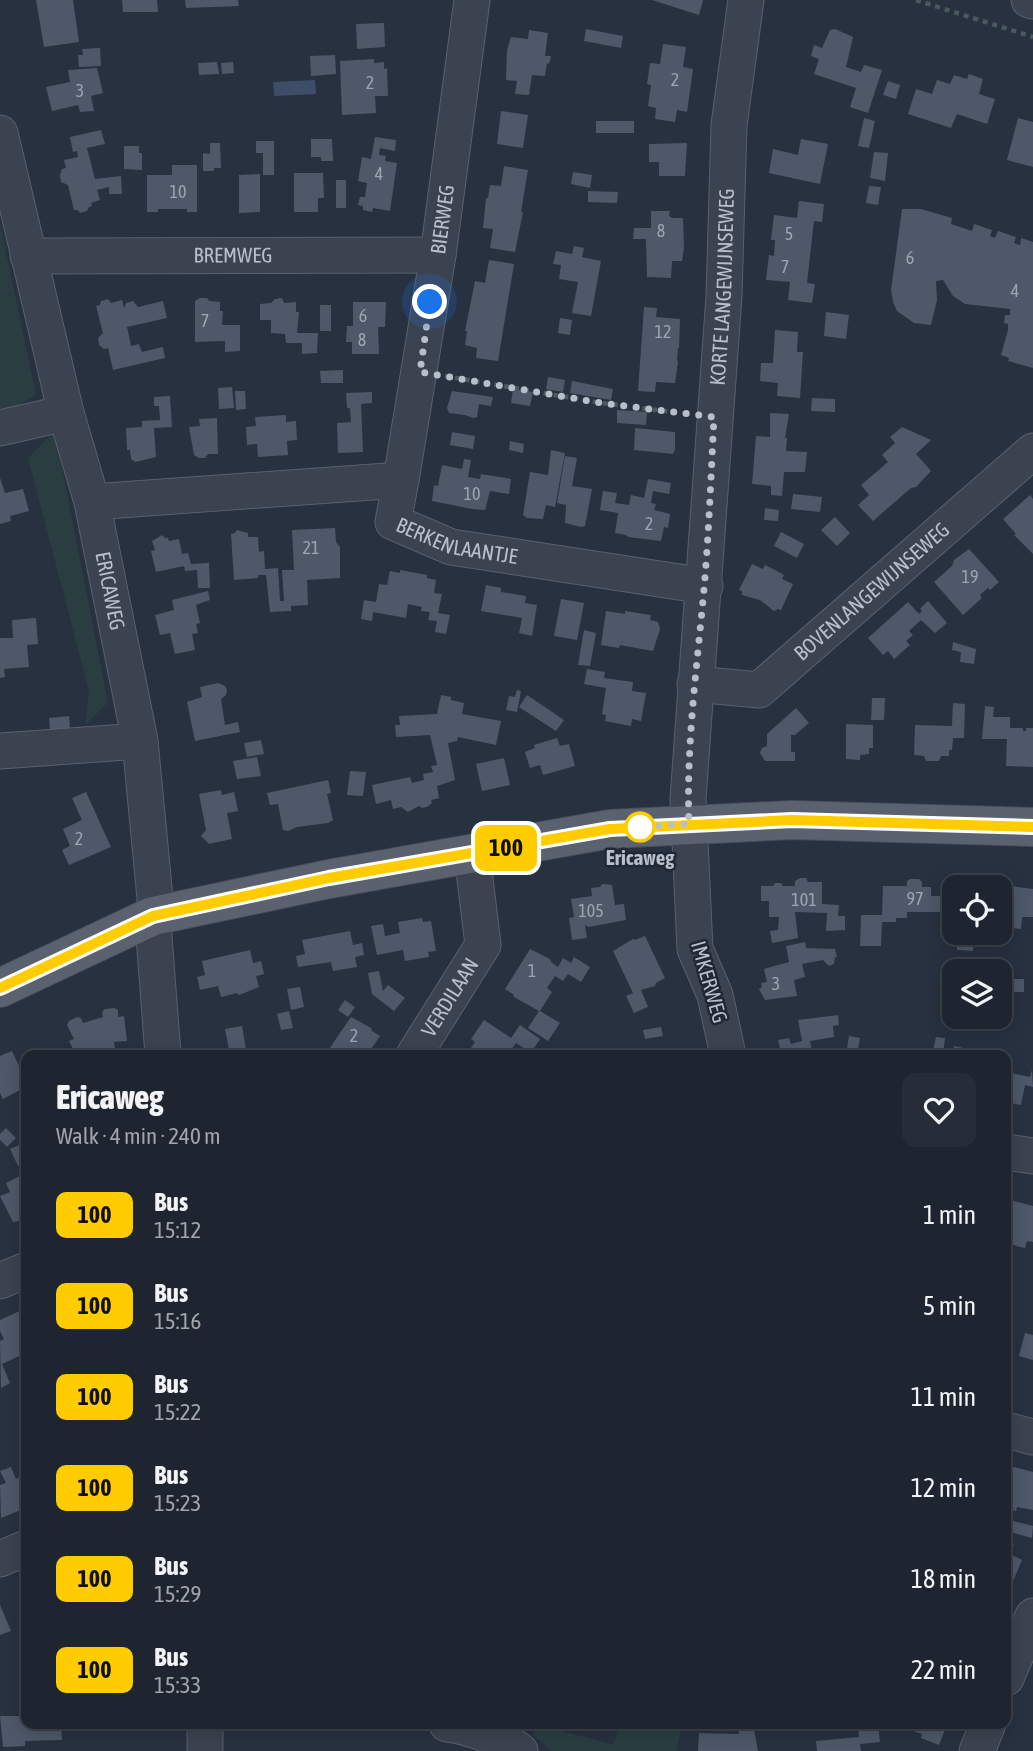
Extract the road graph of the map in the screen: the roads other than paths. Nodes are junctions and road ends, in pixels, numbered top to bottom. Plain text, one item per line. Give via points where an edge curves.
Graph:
1 (472, 0) edge
2 (746, 0) edge
3 (0, 133) edge
4 (438, 255) junction
5 (28, 256) junction
6 (66, 413) junction
7 (0, 428) edge
8 (1033, 451) edge
9 (401, 480) junction
10 (92, 502) junction
11 (705, 586) junction
12 (695, 684) junction
13 (140, 741) junction
14 (0, 751) edge
15 (689, 824) junction
16 (1033, 827) edge
17 (472, 854) junction
18 (153, 916) junction
19 (0, 988) edge
20 (163, 1050) edge
21 (417, 1050) edge
22 (727, 1050) edge
23 (1011, 1153) edge
24 (1033, 1156) edge
25 (21, 1272) edge
26 (0, 1281) edge
27 (1011, 1431) edge
28 (1033, 1437) edge
29 (21, 1550) edge
30 (0, 1559) edge
31 (1020, 1630) edge
32 (1011, 1661) edge
33 (205, 1729) edge
34 (473, 1729) edge
35 (986, 1729) edge
36 (517, 1740) edge
37 (205, 1751) edge
38 (977, 1751) edge

1 - 4 street, BIERWEG
2 - 11 street, KORTE LANGEWIJNSEWEG via 729,125 724,296
3 - 5 street, ERICAWEG
4 - 5 street, BREMWEG
4 - 9 street, BIERWEG
5 - 6 street, ERICAWEG
6 - 7 street
6 - 10 street, ERICAWEG
8 - 12 street, BOVENLANGEWIJNSEWEG via 759,690
9 - 10 street, BERKENLAANTJE
9 - 11 street, BERKENLAANTJE via 393,522 451,548
10 - 13 street, ERICAWEG
11 - 12 street, KORTE LANGEWIJNSEWEG
12 - 15 street, KORTE LANGEWIJNSEWEG
13 - 14 street
13 - 18 street, ERICAWEG
15 - 16 main road via 792,820
15 - 17 main road via 610,829
15 - 22 street, IMKERWEG via 695,949 715,995
17 - 18 main road via 329,878
17 - 21 street, VERDILAAN via 484,945
18 - 19 main road
18 - 20 street, ERICAWEG
23 - 24 street
25 - 26 street
27 - 28 street
29 - 30 street
31 - 32 street
33 - 37 street
34 - 36 street
35 - 38 street

